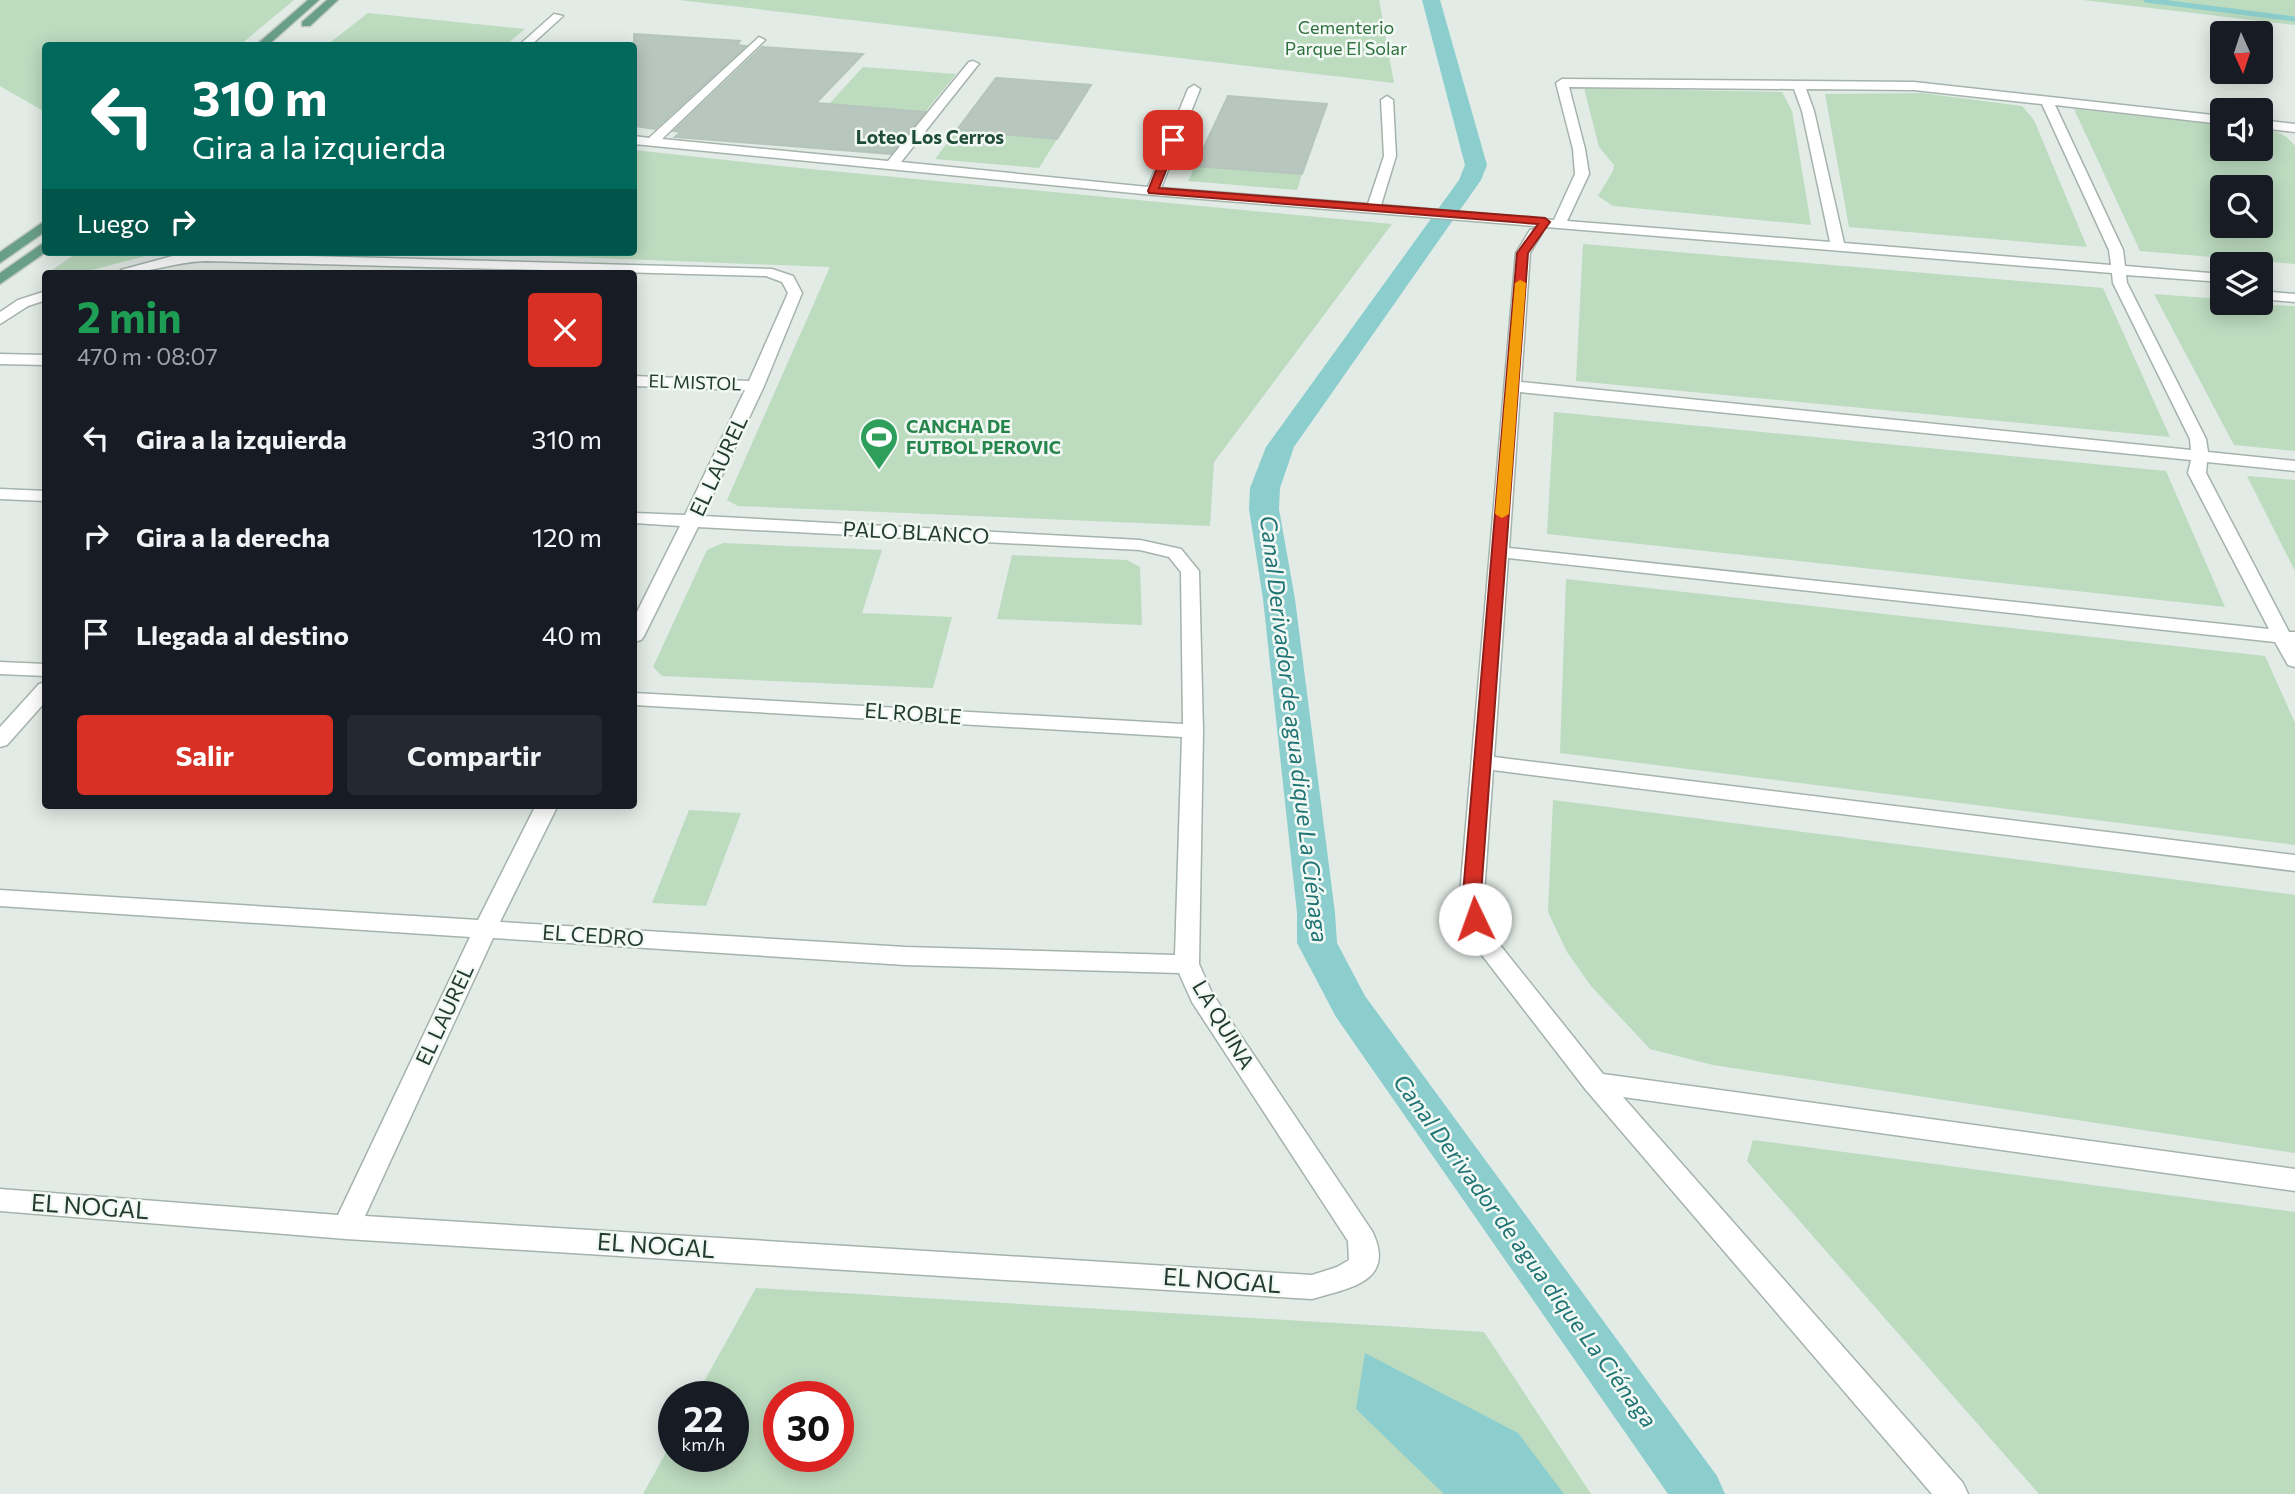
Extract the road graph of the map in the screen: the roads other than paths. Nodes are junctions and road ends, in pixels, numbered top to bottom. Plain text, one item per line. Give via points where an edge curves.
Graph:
1 (314, 0) edge
2 (333, 0) edge
3 (558, 16) dead end
4 (291, 36) dead end
5 (759, 40) dead end
6 (265, 42) edge
7 (528, 42) edge
8 (973, 64) dead end
9 (1799, 86) junction
10 (1194, 89) dead end
11 (1387, 100) dead end
12 (2047, 101) junction
13 (2210, 119) edge
14 (2273, 125) edge
15 (2295, 128) edge
16 (637, 140) edge
17 (652, 142) junction
18 (891, 166) junction
19 (1153, 191) junction
20 (1373, 209) junction
21 (1546, 226) junction
22 (42, 227) edge
23 (1838, 246) junction
24 (42, 248) edge
25 (0, 258) edge
26 (422, 261) junction
27 (137, 270) edge
28 (414, 270) edge
29 (2119, 276) junction
30 (2210, 278) edge
31 (0, 280) edge
32 (2273, 282) edge
33 (2295, 284) edge
34 (2210, 290) edge
35 (42, 296) edge
36 (2273, 296) edge
37 (2295, 298) edge
38 (0, 319) edge
39 (0, 359) edge
40 (42, 360) edge
41 (637, 381) edge
42 (756, 386) junction
43 (1512, 386) junction
44 (2200, 456) junction
45 (2295, 466) edge
46 (0, 494) edge
47 (42, 496) edge
48 (637, 518) edge
49 (694, 520) junction
50 (1499, 552) junction
51 (1190, 571) joint
52 (637, 630) edge
53 (2289, 638) edge
54 (2295, 661) edge
55 (0, 668) edge
56 (42, 670) edge
57 (42, 693) edge
58 (637, 699) edge
59 (1193, 731) junction
60 (0, 740) edge
61 (1482, 762) junction
62 (545, 809) edge
63 (2295, 863) edge
64 (0, 898) edge
65 (485, 929) junction
66 (1187, 964) junction
67 (1595, 1083) junction
68 (2295, 1180) edge
69 (0, 1200) edge
70 (345, 1227) junction
71 (1312, 1286) joint
72 (1952, 1494) edge

1 - 6 main road
2 - 4 main road
3 - 7 street
5 - 17 street
8 - 18 street
9 - 12 street via 1914,86
9 - 21 street via 1562,83 1582,174
9 - 23 street
10 - 19 street
11 - 20 street via 1390,156
12 - 13 street
12 - 29 street via 2116,250
14 - 15 street
16 - 17 street
17 - 18 street
18 - 19 street
19 - 20 street
20 - 21 street via 1472,215
21 - 23 street
21 - 29 street
21 - 43 street via 1523,253
22 - 25 main road
23 - 29 street
24 - 31 main road
26 - 27 street via 180,258
26 - 28 street
26 - 42 street, EL LAUREL via 767,272 789,279 795,293
29 - 30 street
29 - 34 street
29 - 44 street via 2197,439
32 - 33 street
35 - 38 street
36 - 37 street
39 - 40 street
41 - 42 street, EL MISTOL
42 - 49 street, EL LAUREL
43 - 44 street
43 - 50 street
44 - 45 street
44 - 53 street via 2197,473
46 - 47 street
48 - 49 street, PALO BLANCO
49 - 51 street, PALO BLANCO via 1140,545 1175,553
49 - 52 street, EL LAUREL
50 - 53 street
50 - 61 street
51 - 59 street, LA QUINA
53 - 54 street
55 - 56 street
57 - 60 street
58 - 59 street, EL ROBLE
59 - 66 street, LA QUINA
61 - 63 street
61 - 67 street via 1472,894 1475,919 1486,944
62 - 65 street, EL LAUREL
64 - 65 street, EL CEDRO
65 - 66 street, EL CEDRO via 905,956
65 - 70 street, EL LAUREL
66 - 71 street, LA QUINA via 1201,996 1362,1239 1364,1266
67 - 68 street
67 - 72 street
69 - 70 street, EL NOGAL
70 - 71 street, EL NOGAL

